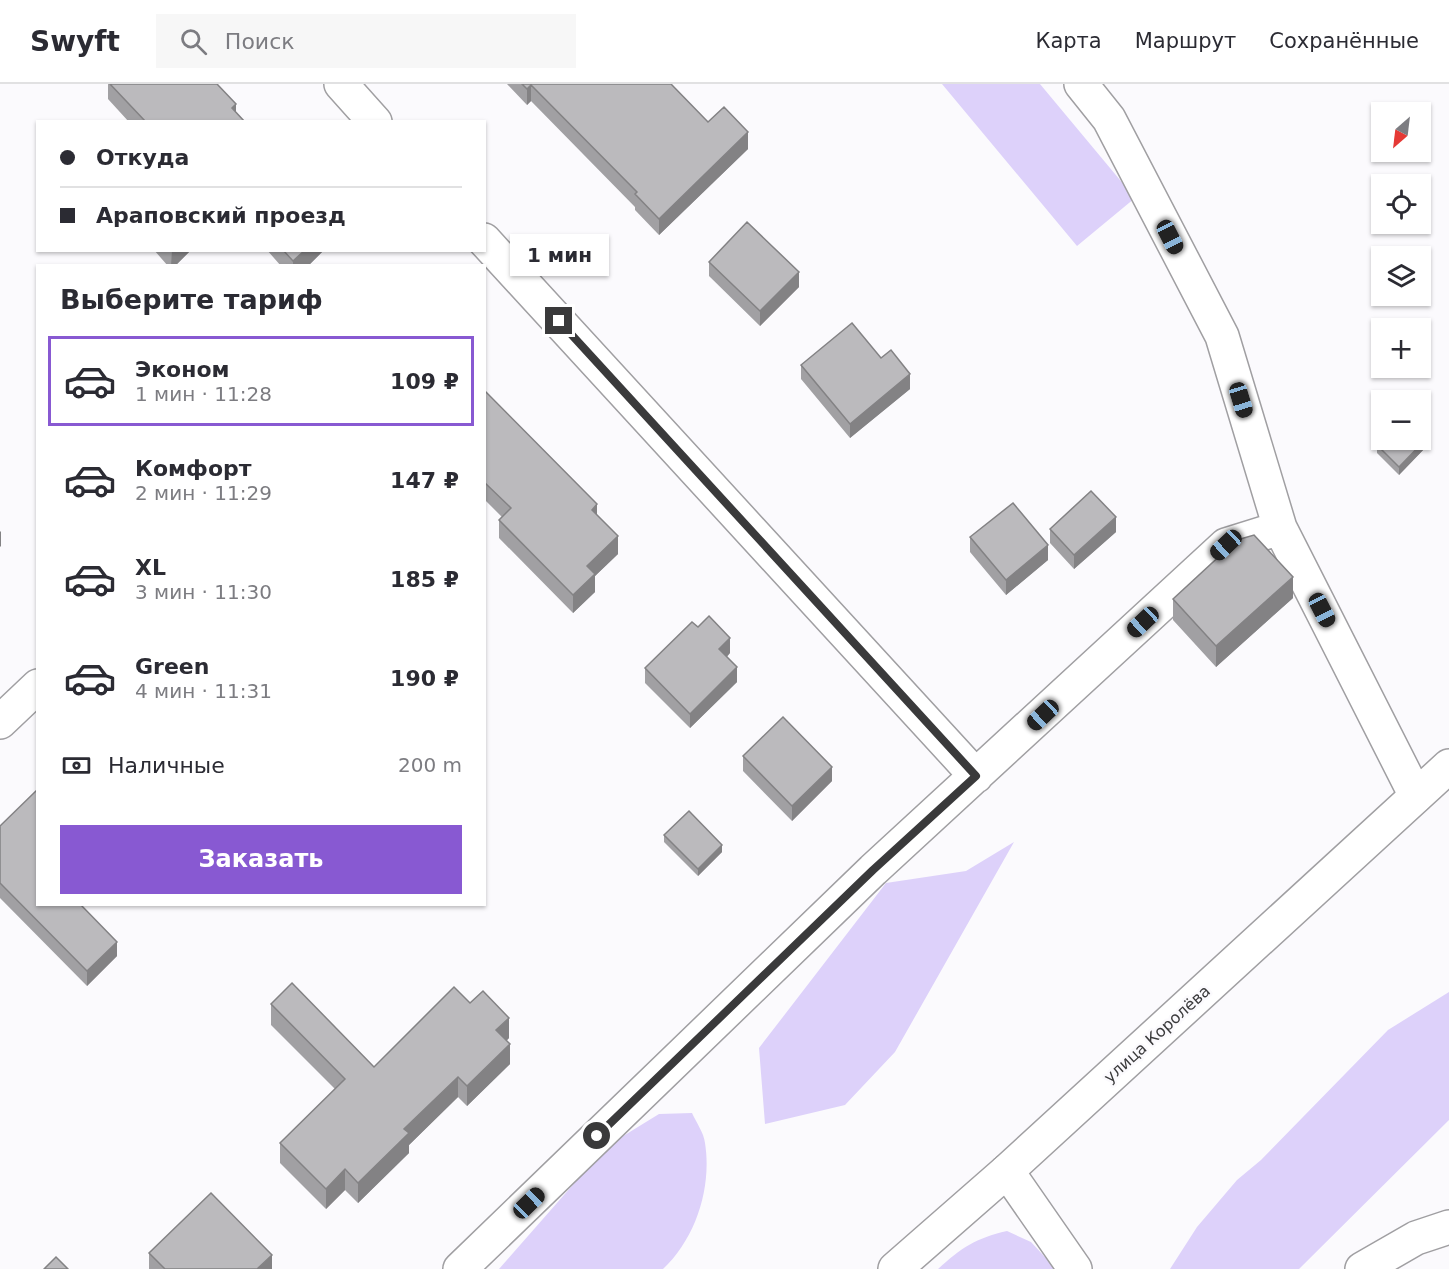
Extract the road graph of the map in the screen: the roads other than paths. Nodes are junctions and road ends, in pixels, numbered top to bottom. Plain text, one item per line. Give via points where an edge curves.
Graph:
1 (341, 84) edge
2 (1081, 84) edge
3 (373, 120) edge
4 (486, 252) edge
5 (1280, 528) junction
6 (36, 688) edge
7 (0, 722) edge
8 (1449, 766) edge
9 (976, 776) junction
10 (1416, 796) junction
11 (1007, 1171) junction
12 (1449, 1227) edge
13 (460, 1269) edge
14 (895, 1269) edge
15 (1075, 1269) edge
16 (1362, 1269) edge

1 - 3 street
2 - 5 street via 1109,119 1221,336
4 - 9 street
5 - 9 street via 1226,545
5 - 10 street
6 - 7 street
8 - 10 street, улица Королёва
9 - 13 street via 873,870
10 - 11 street, улица Королёва
11 - 14 street, улица Королёва
11 - 15 street
12 - 16 street via 1416,1238

